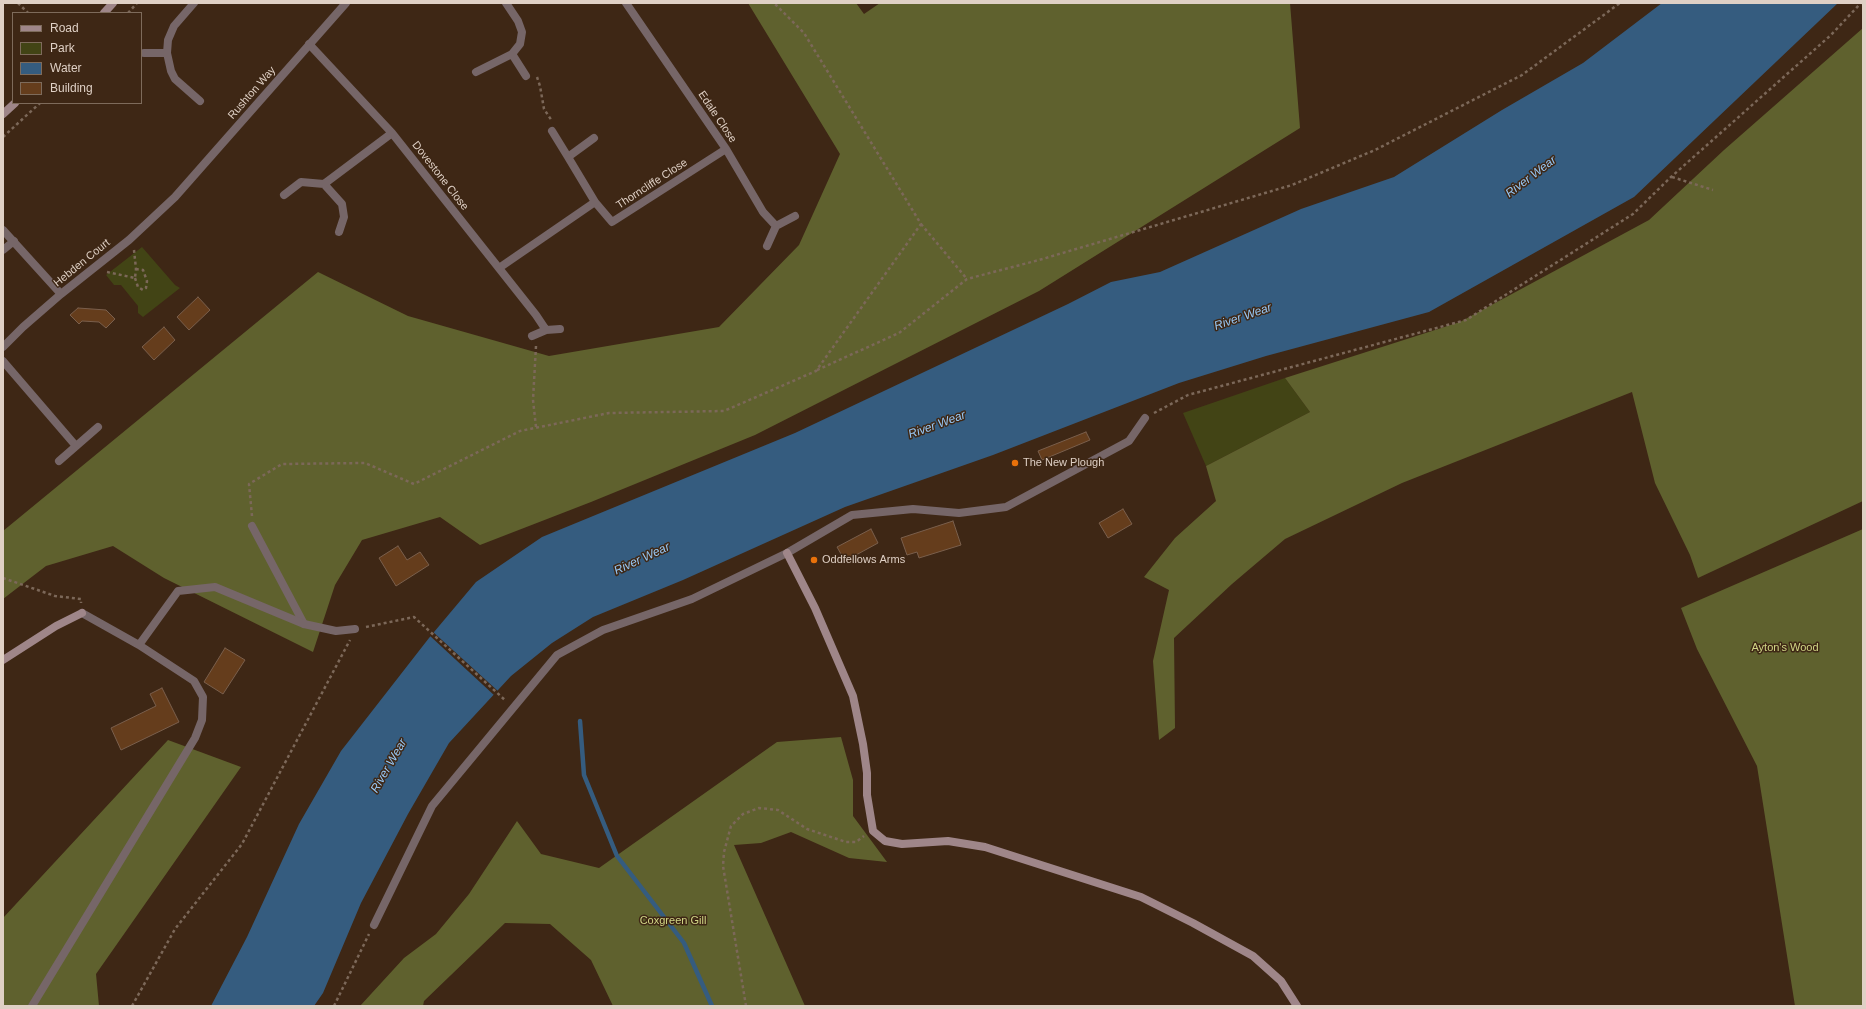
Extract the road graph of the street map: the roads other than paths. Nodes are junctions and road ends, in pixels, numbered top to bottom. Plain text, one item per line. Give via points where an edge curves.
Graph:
1 (113, 3) edge
2 (194, 3) edge
3 (346, 3) edge
4 (506, 3) edge
5 (626, 3) edge
6 (105, 12) edge
7 (309, 44) junction
8 (144, 53) dead end
9 (168, 53) junction
10 (512, 54) junction
11 (476, 72) dead end
12 (526, 76) road end
13 (200, 101) dead end
14 (14, 104) edge
15 (3, 114) edge
16 (552, 131) road end
17 (392, 133) junction
18 (594, 138) dead end
19 (726, 150) junction
20 (568, 157) junction
21 (324, 184) junction
22 (284, 195) dead end
23 (175, 197) joint
24 (595, 202) junction
25 (795, 216) dead end
26 (776, 226) junction
27 (3, 230) edge
28 (339, 232) dead end
29 (14, 241) junction
30 (766, 246) dead end
31 (3, 250) edge
32 (499, 268) junction
33 (61, 294) junction
34 (560, 329) dead end
35 (546, 330) junction
36 (532, 336) road end
37 (3, 347) edge
38 (3, 361) edge
39 (1145, 418) road end
40 (98, 427) dead end
41 (76, 446) junction
42 (59, 461) dead end
43 (252, 526) road end
44 (787, 553) junction
45 (304, 624) junction
46 (355, 629) road end
47 (139, 645) junction
48 (3, 660) edge
49 (374, 925) road end
50 (32, 1006) edge
51 (1297, 1006) edge

1 - 6 street
2 - 9 street via 174,26 168,40
3 - 7 street, Rushton Way
4 - 10 street via 522,32 520,44
5 - 19 street, Edale Close
7 - 17 street, Dovestone Close
7 - 23 street, Rushton Way
8 - 9 street
9 - 13 street via 175,79
10 - 11 street
10 - 12 street
14 - 15 street
16 - 20 street, Thorncliffe Close
17 - 21 street
17 - 32 street, Dovestone Close
18 - 20 street
19 - 24 street, Thorncliffe Close via 612,222
19 - 26 street, Edale Close via 763,212
20 - 24 street, Thorncliffe Close
21 - 22 street via 301,182
21 - 28 street via 342,204 344,216
23 - 33 street, Hebden Court via 129,240
24 - 32 street
25 - 26 street
26 - 30 street
27 - 29 street
29 - 31 street
29 - 33 street
32 - 35 street, Dovestone Close
33 - 37 street, Hebden Court
34 - 35 street
35 - 36 street
38 - 41 street
39 - 44 street via 1129,441 1006,508 959,513 912,509 852,515
40 - 41 street
41 - 42 street
43 - 45 street
44 - 49 street via 692,599 603,630 557,655 432,806
44 - 51 street via 815,608 853,696 863,744 873,831 885,841 902,844 948,841 985,847 1141,897 1254,956 1281,981
45 - 46 street via 336,631
45 - 47 street via 215,587 178,591
47 - 48 street via 82,613 56,626
47 - 50 street via 194,681 203,697 202,720 195,738

